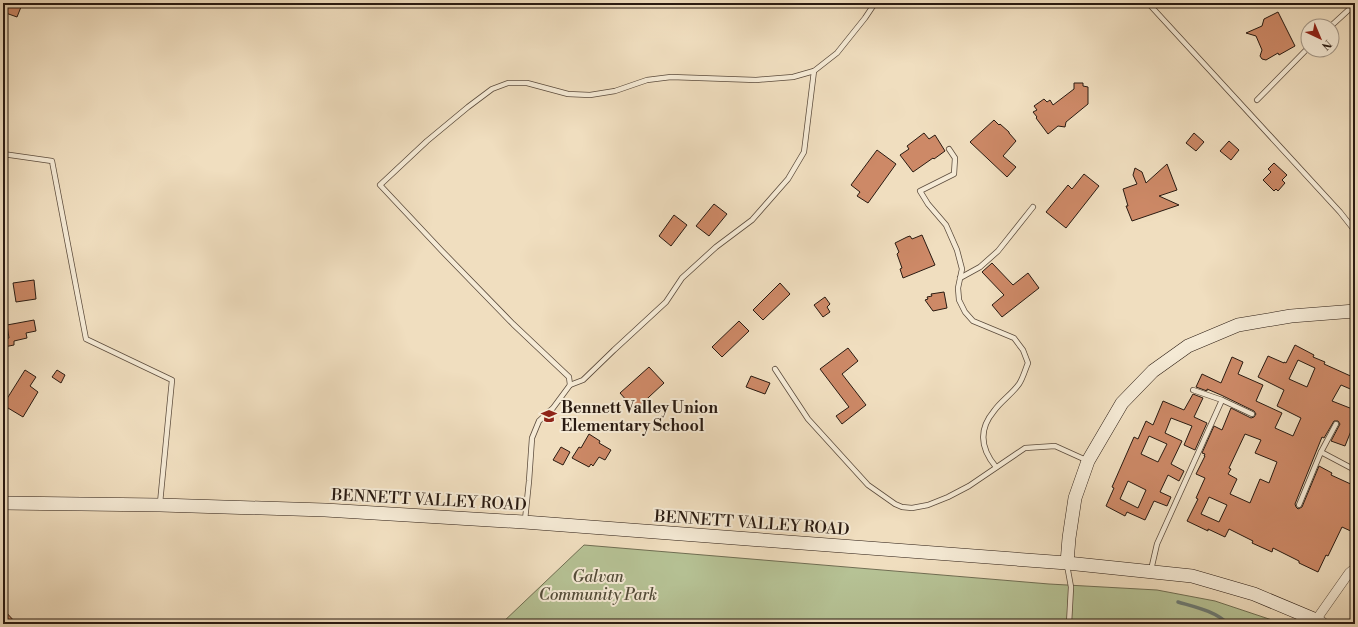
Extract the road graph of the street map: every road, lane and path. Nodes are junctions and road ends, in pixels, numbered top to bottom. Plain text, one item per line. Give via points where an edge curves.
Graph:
1 (875, 3) edge
2 (1148, 3) edge
3 (1355, 4) edge
4 (1340, 18) edge
5 (1300, 56) edge
6 (814, 70) junction
7 (1257, 100) dead end
8 (949, 149) dead end
9 (3, 154) edge
10 (1033, 207) dead end
11 (1355, 231) edge
12 (960, 278) junction
13 (1355, 311) edge
14 (775, 369) dead end
15 (570, 386) junction
16 (1193, 390) dead end
17 (1222, 400) junction
18 (1252, 414) dead end
19 (1336, 424) dead end
20 (1321, 452) junction
21 (1088, 461) junction
22 (996, 467) junction
23 (1355, 470) edge
24 (3, 503) edge
25 (160, 505) junction
26 (1299, 505) dead end
27 (524, 522) junction
28 (1067, 563) junction
29 (1355, 568) edge
30 (1151, 572) junction
31 (1319, 622) edge
32 (1069, 624) edge

1 - 6 lane via 837,53
2 - 11 lane
3 - 4 lane
5 - 7 lane
6 - 15 lane via 804,152 788,179 752,220 716,247 682,278 666,302 583,380
6 - 15 lane via 793,77 756,80 671,77 647,80 615,91 590,95 568,94 527,83 508,84 492,89 468,107 380,185 513,324 569,377
8 - 12 lane via 955,158 954,174 920,191 946,225 957,250 962,269
9 - 25 lane via 52,161 86,339 172,380
10 - 12 lane via 998,251 980,267
12 - 22 lane via 959,300 965,312 973,321 1014,338 1023,350 1028,364 1020,383 984,426 983,442 989,458
13 - 21 street via 1291,316 1238,325 1188,346 1153,371 1122,403
14 - 22 lane via 808,419 868,484 895,504 912,508 928,505 969,486
15 - 27 lane via 539,421 532,438
16 - 17 lane
17 - 18 lane
17 - 30 lane via 1157,544
19 - 20 lane
20 - 23 lane
20 - 26 lane
21 - 22 lane via 1055,446 1024,448
21 - 28 street via 1075,498
24 - 25 street, BENNETT VALLEY ROAD
25 - 27 street, BENNETT VALLEY ROAD via 325,510
27 - 28 street, BENNETT VALLEY ROAD
28 - 30 street, BENNETT VALLEY ROAD
28 - 32 lane via 1072,587
29 - 31 street
30 - 31 street, BENNETT VALLEY ROAD via 1192,576 1254,594

